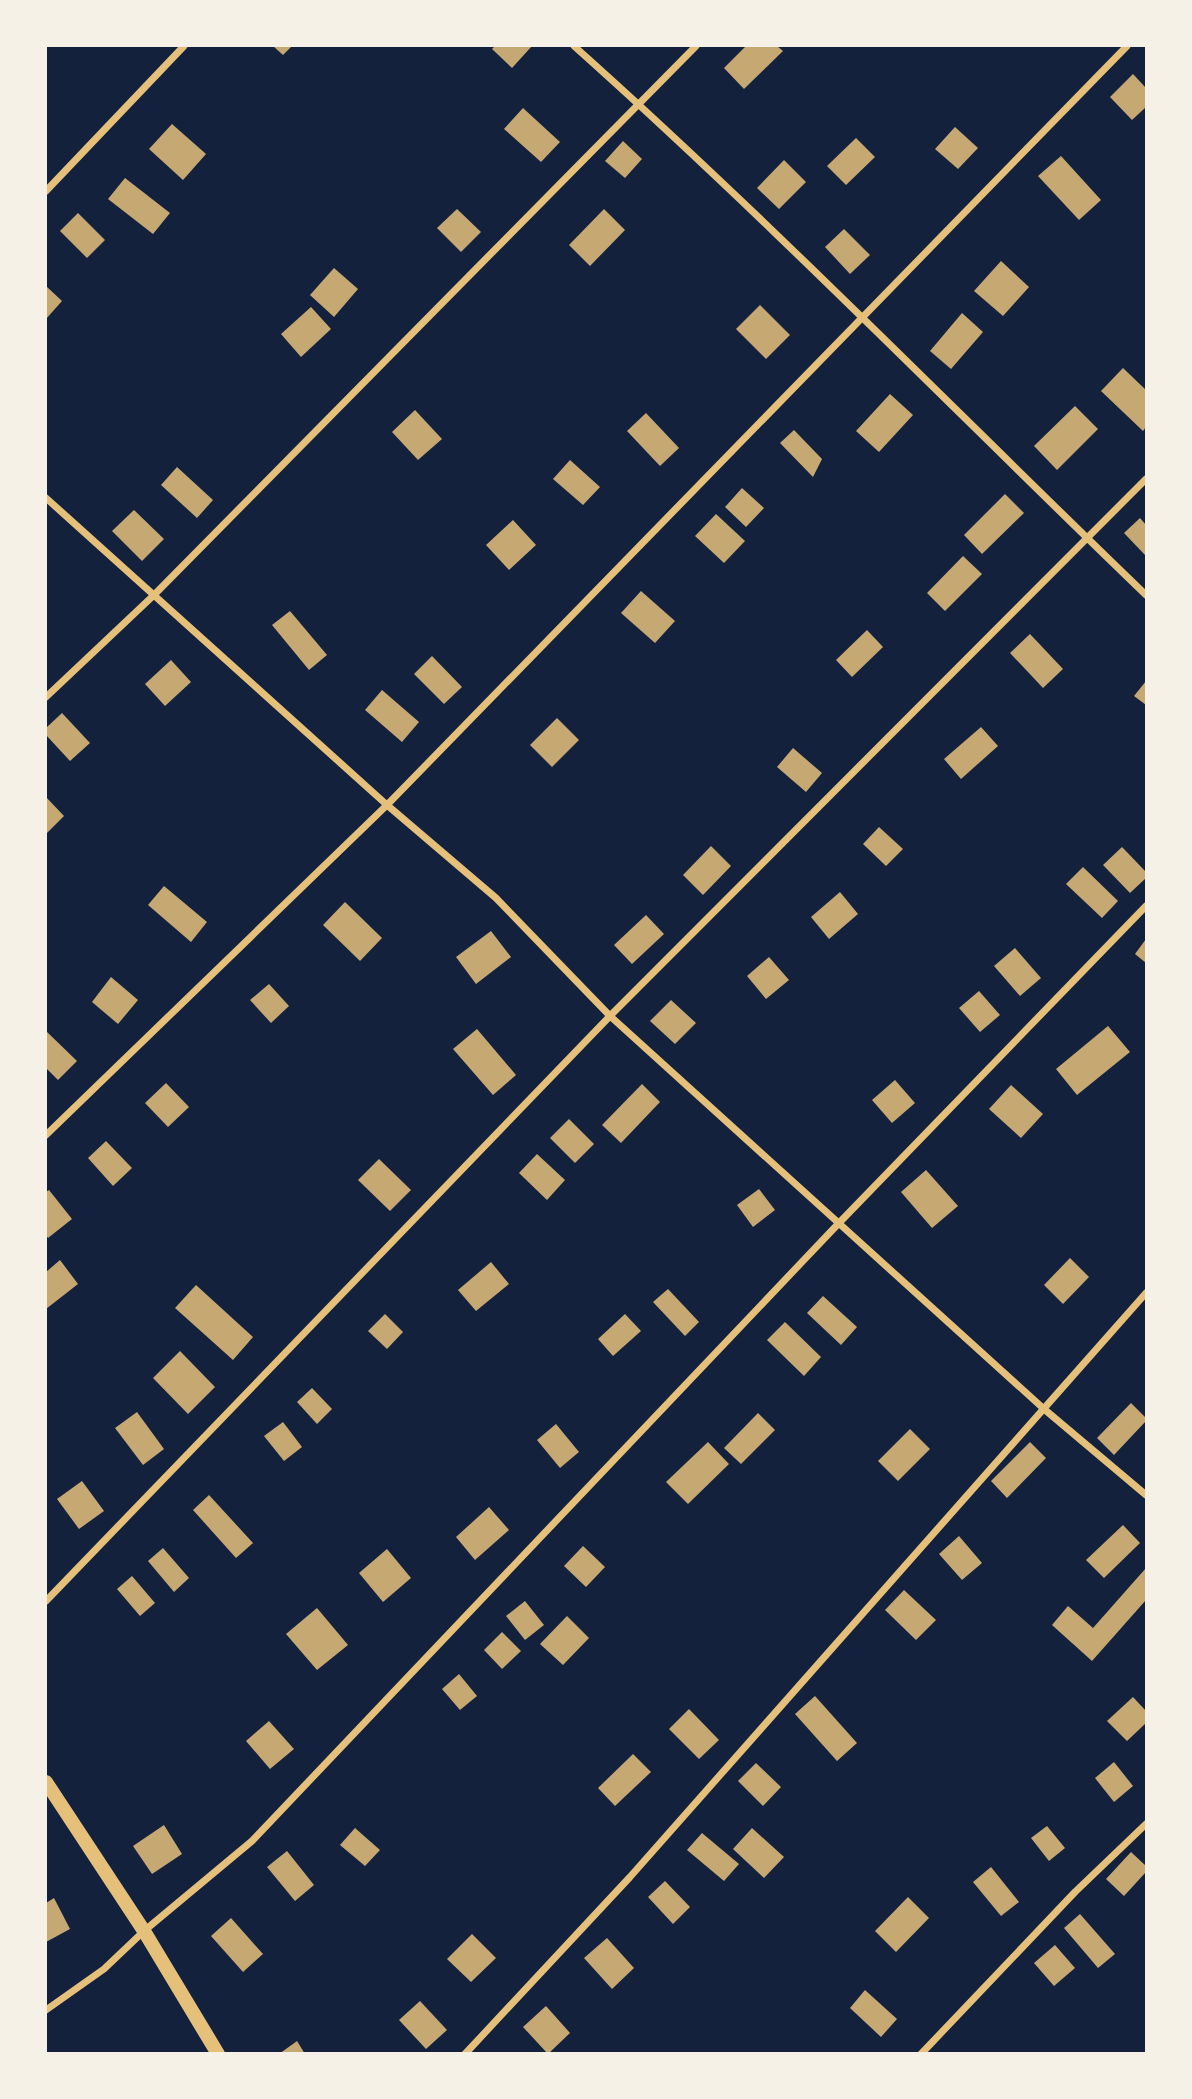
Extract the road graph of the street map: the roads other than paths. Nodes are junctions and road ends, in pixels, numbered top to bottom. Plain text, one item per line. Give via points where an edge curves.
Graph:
1 (184, 46) edge
2 (574, 46) edge
3 (696, 46) edge
4 (1127, 46) edge
5 (639, 103) junction
6 (46, 191) edge
7 (864, 317) junction
8 (1146, 479) edge
9 (46, 498) edge
10 (1087, 538) junction
11 (155, 595) junction
12 (1146, 595) edge
13 (46, 697) edge
14 (387, 805) junction
15 (1146, 906) edge
16 (610, 1016) junction
17 (46, 1135) edge
18 (839, 1223) junction
19 (1146, 1293) edge
20 (1044, 1409) junction
21 (1146, 1495) edge
22 (46, 1601) edge
23 (46, 1782) edge
24 (1146, 1824) edge
25 (144, 1931) junction
26 (46, 2010) edge
27 (218, 2053) edge
28 (465, 2053) edge
29 (921, 2053) edge

1 - 6 street
2 - 5 street
3 - 5 street
4 - 7 street
5 - 7 street
5 - 11 street
7 - 10 street
7 - 14 street
8 - 10 street
9 - 11 street
10 - 12 street
10 - 16 street
11 - 13 street
11 - 14 street
14 - 16 street via 495,898
14 - 17 street
15 - 18 street
16 - 18 street
16 - 22 street
18 - 20 street
18 - 25 street via 253,1841
19 - 20 street
20 - 21 street
20 - 28 street via 630,1877
23 - 25 main road
24 - 29 street
25 - 26 street via 104,1969
25 - 27 main road

